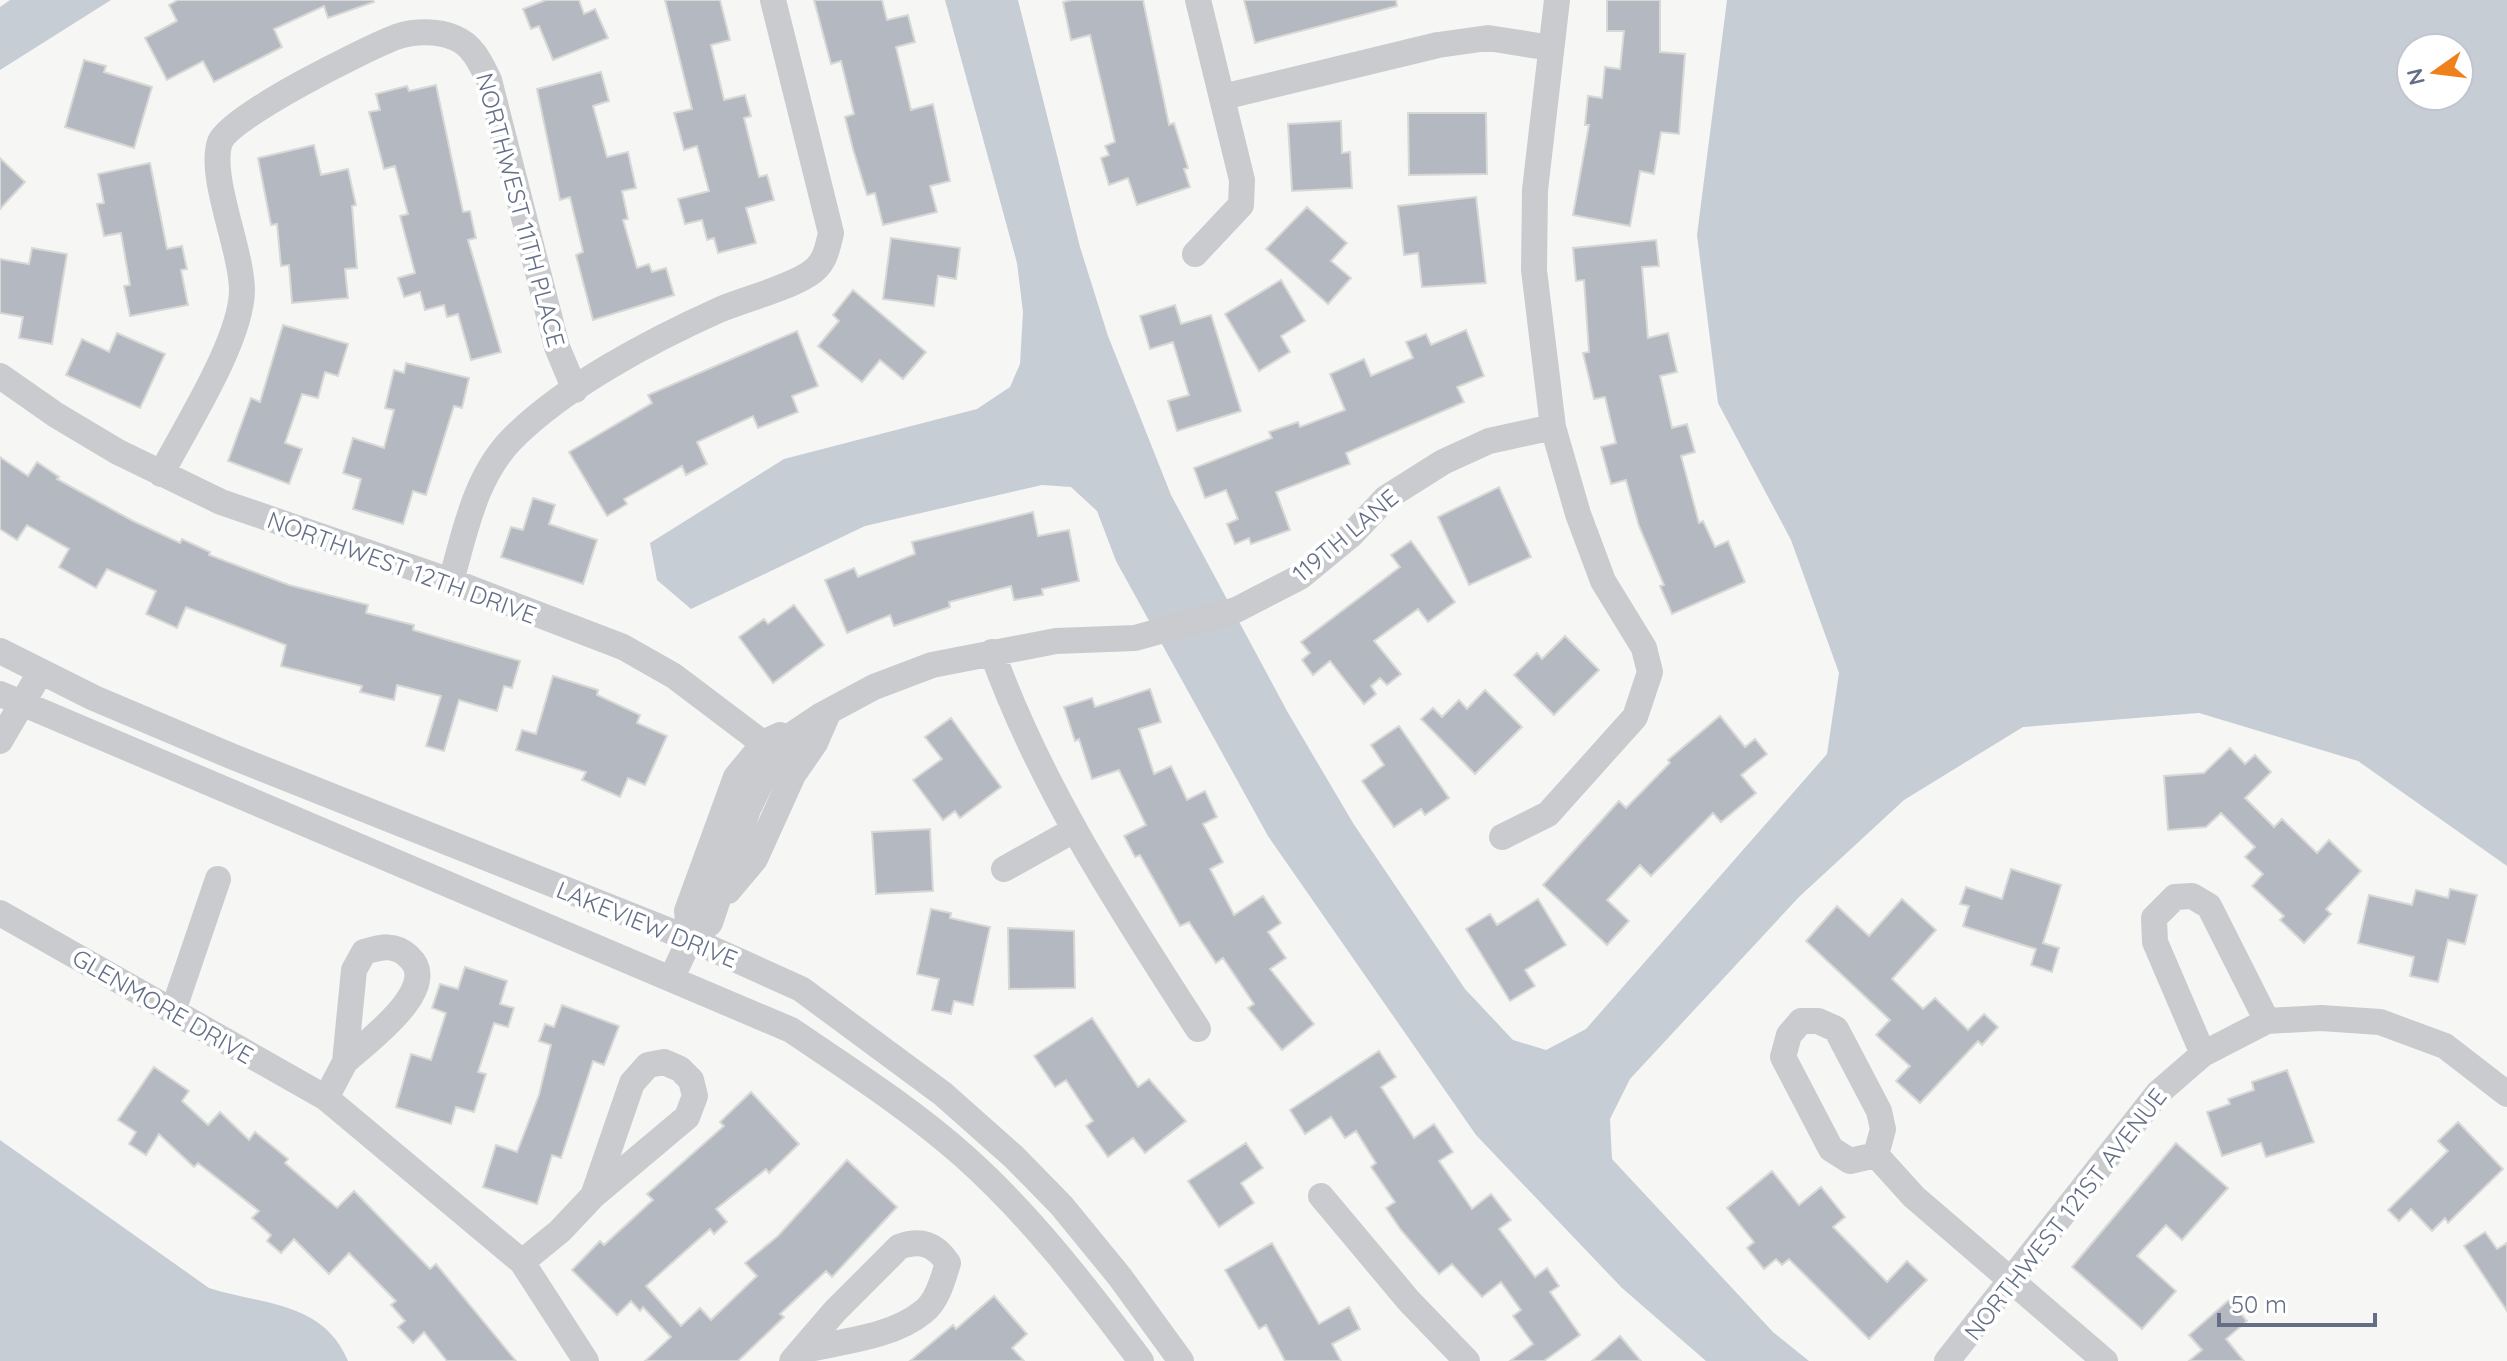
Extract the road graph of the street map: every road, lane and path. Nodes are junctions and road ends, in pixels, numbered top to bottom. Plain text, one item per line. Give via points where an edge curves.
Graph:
1 (773, 0) edge
2 (1198, 0) edge
3 (1557, 0) edge
4 (1551, 48) junction
5 (1223, 97) junction
6 (1195, 254) dead end
7 (0, 376) edge
8 (575, 390) junction
9 (1553, 427) junction
10 (161, 474) junction
11 (451, 581) junction
12 (0, 651) edge
13 (992, 652) junction
14 (40, 673) junction
15 (10, 699) edge
16 (824, 714) junction
17 (0, 741) edge
18 (770, 747) junction
19 (797, 769) junction
20 (1074, 830) junction
21 (1502, 837) dead end
22 (1004, 869) dead end
23 (218, 879) dead end
24 (718, 903) junction
25 (0, 913) edge
26 (690, 939) junction
27 (672, 977) junction
28 (173, 1011) junction
29 (2267, 1021) junction
30 (1198, 1029) dead end
31 (2203, 1054) junction
32 (345, 1062) dead end
33 (2507, 1094) edge
34 (326, 1098) junction
35 (1876, 1155) junction
36 (593, 1196) junction
37 (1321, 1196) dead end
38 (522, 1262) junction
39 (2008, 1279) junction
40 (798, 1356) edge
41 (586, 1361) edge
42 (1141, 1361) edge
43 (1181, 1361) edge
44 (1467, 1361) edge
45 (1947, 1361) edge
46 (2105, 1361) edge

1 - 8 street via 831,233 825,258 809,274 690,323
2 - 5 street
3 - 4 street
4 - 5 street via 1488,38 1463,41
4 - 9 street via 1535,190 1534,270
5 - 6 street via 1242,180 1241,205
7 - 10 street, NORTHWEST 12TH DRIVE via 56,415
8 - 10 street, NORTHWEST 11TH PLACE via 557,347 489,80 475,54 456,38 424,32 397,37 304,82 229,127 220,143 218,171 240,259 242,295 232,336
8 - 11 street via 513,438 491,466 473,505
9 - 13 street, 119TH LANE via 1489,441 1443,462 1386,498 1300,577 1248,604 1135,638 1056,641
9 - 21 street via 1603,581 1644,648 1650,672 1626,728 1548,814
10 - 11 street, NORTHWEST 12TH DRIVE via 260,517
11 - 18 street, NORTHWEST 12TH DRIVE via 623,647 674,676
12 - 14 street, LAKEVIEW DRIVE
13 - 16 street, 119TH LANE via 932,665
13 - 20 street via 1014,712
14 - 15 street
14 - 26 street, LAKEVIEW DRIVE via 231,756
15 - 17 street
15 - 27 street, LAKEVIEW DRIVE
16 - 18 street, 119TH LANE
16 - 19 street via 815,743
18 - 19 street, NORTHWEST 12TH DRIVE
18 - 24 street
18 - 26 street via 736,777 687,911
19 - 24 street via 755,859
20 - 22 street
20 - 30 street
23 - 28 street
24 - 26 street via 710,923
25 - 28 street, GLENMORE DRIVE
26 - 27 street
26 - 43 street, LAKEVIEW DRIVE via 801,989 943,1094 1061,1205
27 - 42 street, LAKEVIEW DRIVE via 791,1030 874,1085 965,1157 1070,1266
28 - 34 street, GLENMORE DRIVE
29 - 31 street, NORTHWEST 121ST AVENUE
29 - 31 street via 2209,906 2192,896 2175,897 2154,918 2155,942
29 - 33 street via 2380,1022 2445,1046
31 - 39 street, NORTHWEST 121ST AVENUE via 2158,1093
32 - 34 street
34 - 38 street, GLENMORE DRIVE
35 - 35 street via 1850,1161 1831,1149 1783,1057 1789,1035 1801,1021 1836,1029 1879,1111 1883,1129
35 - 39 street via 1914,1197
36 - 36 street via 632,1083 648,1065 664,1062 680,1069 691,1080 695,1096 687,1117
36 - 38 street
37 - 44 street
38 - 41 street, GLENMORE DRIVE
39 - 45 street, NORTHWEST 121ST AVENUE
39 - 46 street
40 - 40 street via 899,1247 913,1242 929,1245 948,1263 926,1311 898,1327

